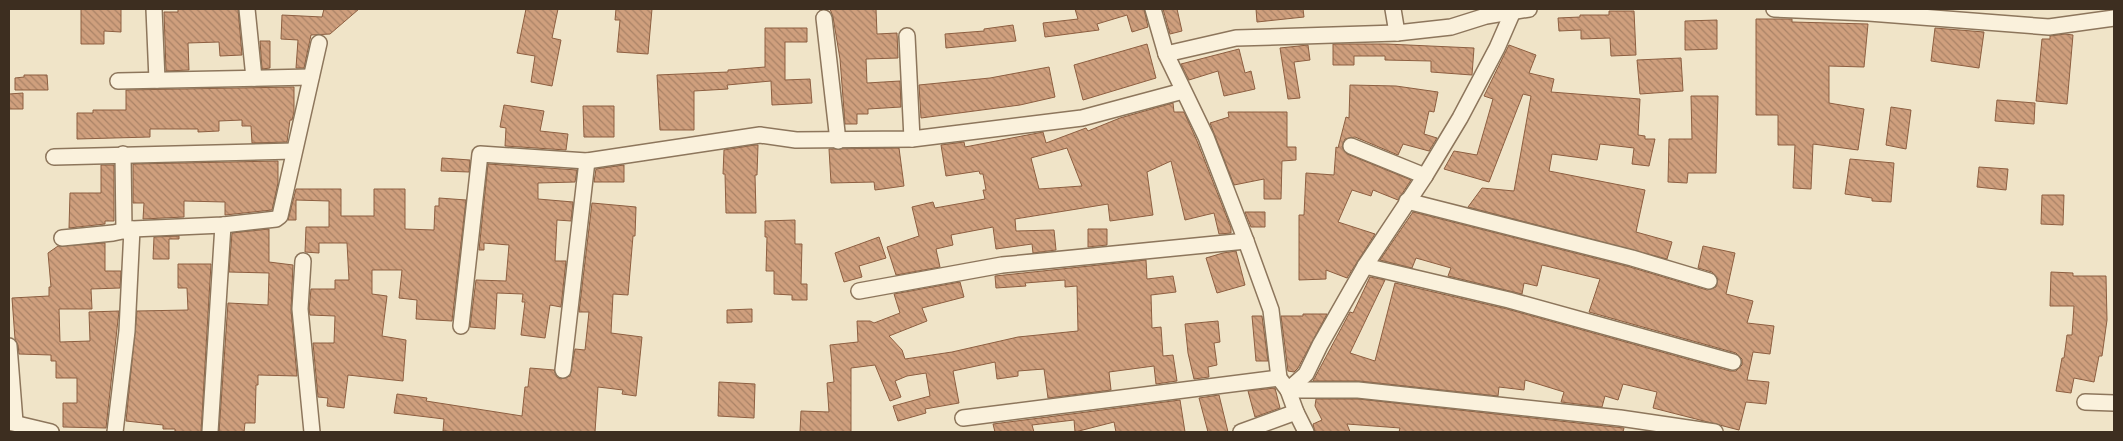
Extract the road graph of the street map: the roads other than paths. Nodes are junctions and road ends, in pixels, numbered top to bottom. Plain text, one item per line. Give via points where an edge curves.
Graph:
1 (154, 9) edge
2 (247, 9) edge
3 (1153, 9) edge
4 (1393, 9) edge
5 (1530, 9) edge
6 (1774, 9) edge
7 (1512, 10) edge
8 (824, 18) dead end
9 (2114, 18) edge
10 (1398, 33) junction
11 (907, 36) dead end
12 (319, 43) dead end
13 (1166, 54) junction
14 (311, 77) junction
15 (254, 78) junction
16 (157, 80) junction
17 (118, 81) dead end
18 (1183, 91) junction
19 (912, 139) junction
20 (838, 141) junction
21 (1351, 146) dead end
22 (294, 151) junction
23 (123, 154) junction
24 (54, 157) dead end
25 (588, 161) junction
26 (1425, 176) junction
27 (1407, 201) junction
28 (223, 225) junction
29 (128, 230) junction
30 (62, 238) dead end
31 (1246, 241) junction
32 (303, 261) dead end
33 (1365, 266) junction
34 (1709, 282) dead end
35 (860, 291) dead end
36 (461, 326) dead end
37 (9, 346) edge
38 (1733, 362) dead end
39 (563, 370) dead end
40 (1284, 384) junction
41 (2085, 402) dead end
42 (2114, 403) edge
43 (1296, 412) junction
44 (963, 418) dead end
45 (12, 422) edge
46 (51, 432) edge
47 (115, 432) edge
48 (210, 432) edge
49 (312, 432) edge
50 (1241, 432) edge
51 (1306, 432) edge
52 (1715, 432) edge

1 - 16 street
2 - 15 street
3 - 13 street
4 - 10 street
5 - 7 street
6 - 9 street via 1879,13 2050,27
7 - 10 street via 1451,27
7 - 26 street via 1497,48
8 - 20 street
10 - 13 street via 1236,38
11 - 19 street
12 - 14 street
13 - 18 street
14 - 15 street
14 - 22 street
15 - 16 street
16 - 17 street
18 - 19 street via 1082,118
18 - 31 street via 1206,137
19 - 20 street
20 - 25 street via 760,135
21 - 26 street
22 - 23 street
22 - 28 street via 280,216
23 - 24 street
23 - 29 street
25 - 36 street via 480,154
25 - 39 street
26 - 27 street
27 - 33 street
27 - 34 street via 1632,258
28 - 29 street
28 - 48 street
29 - 30 street
29 - 47 street via 127,331
31 - 35 street via 1002,265
31 - 40 street via 1271,310
32 - 49 street via 300,309
33 - 38 street via 1509,300
33 - 40 street via 1306,374
37 - 45 street
40 - 43 street
40 - 44 street
40 - 52 street via 1620,418
41 - 42 street
43 - 50 street
43 - 51 street
45 - 46 street

